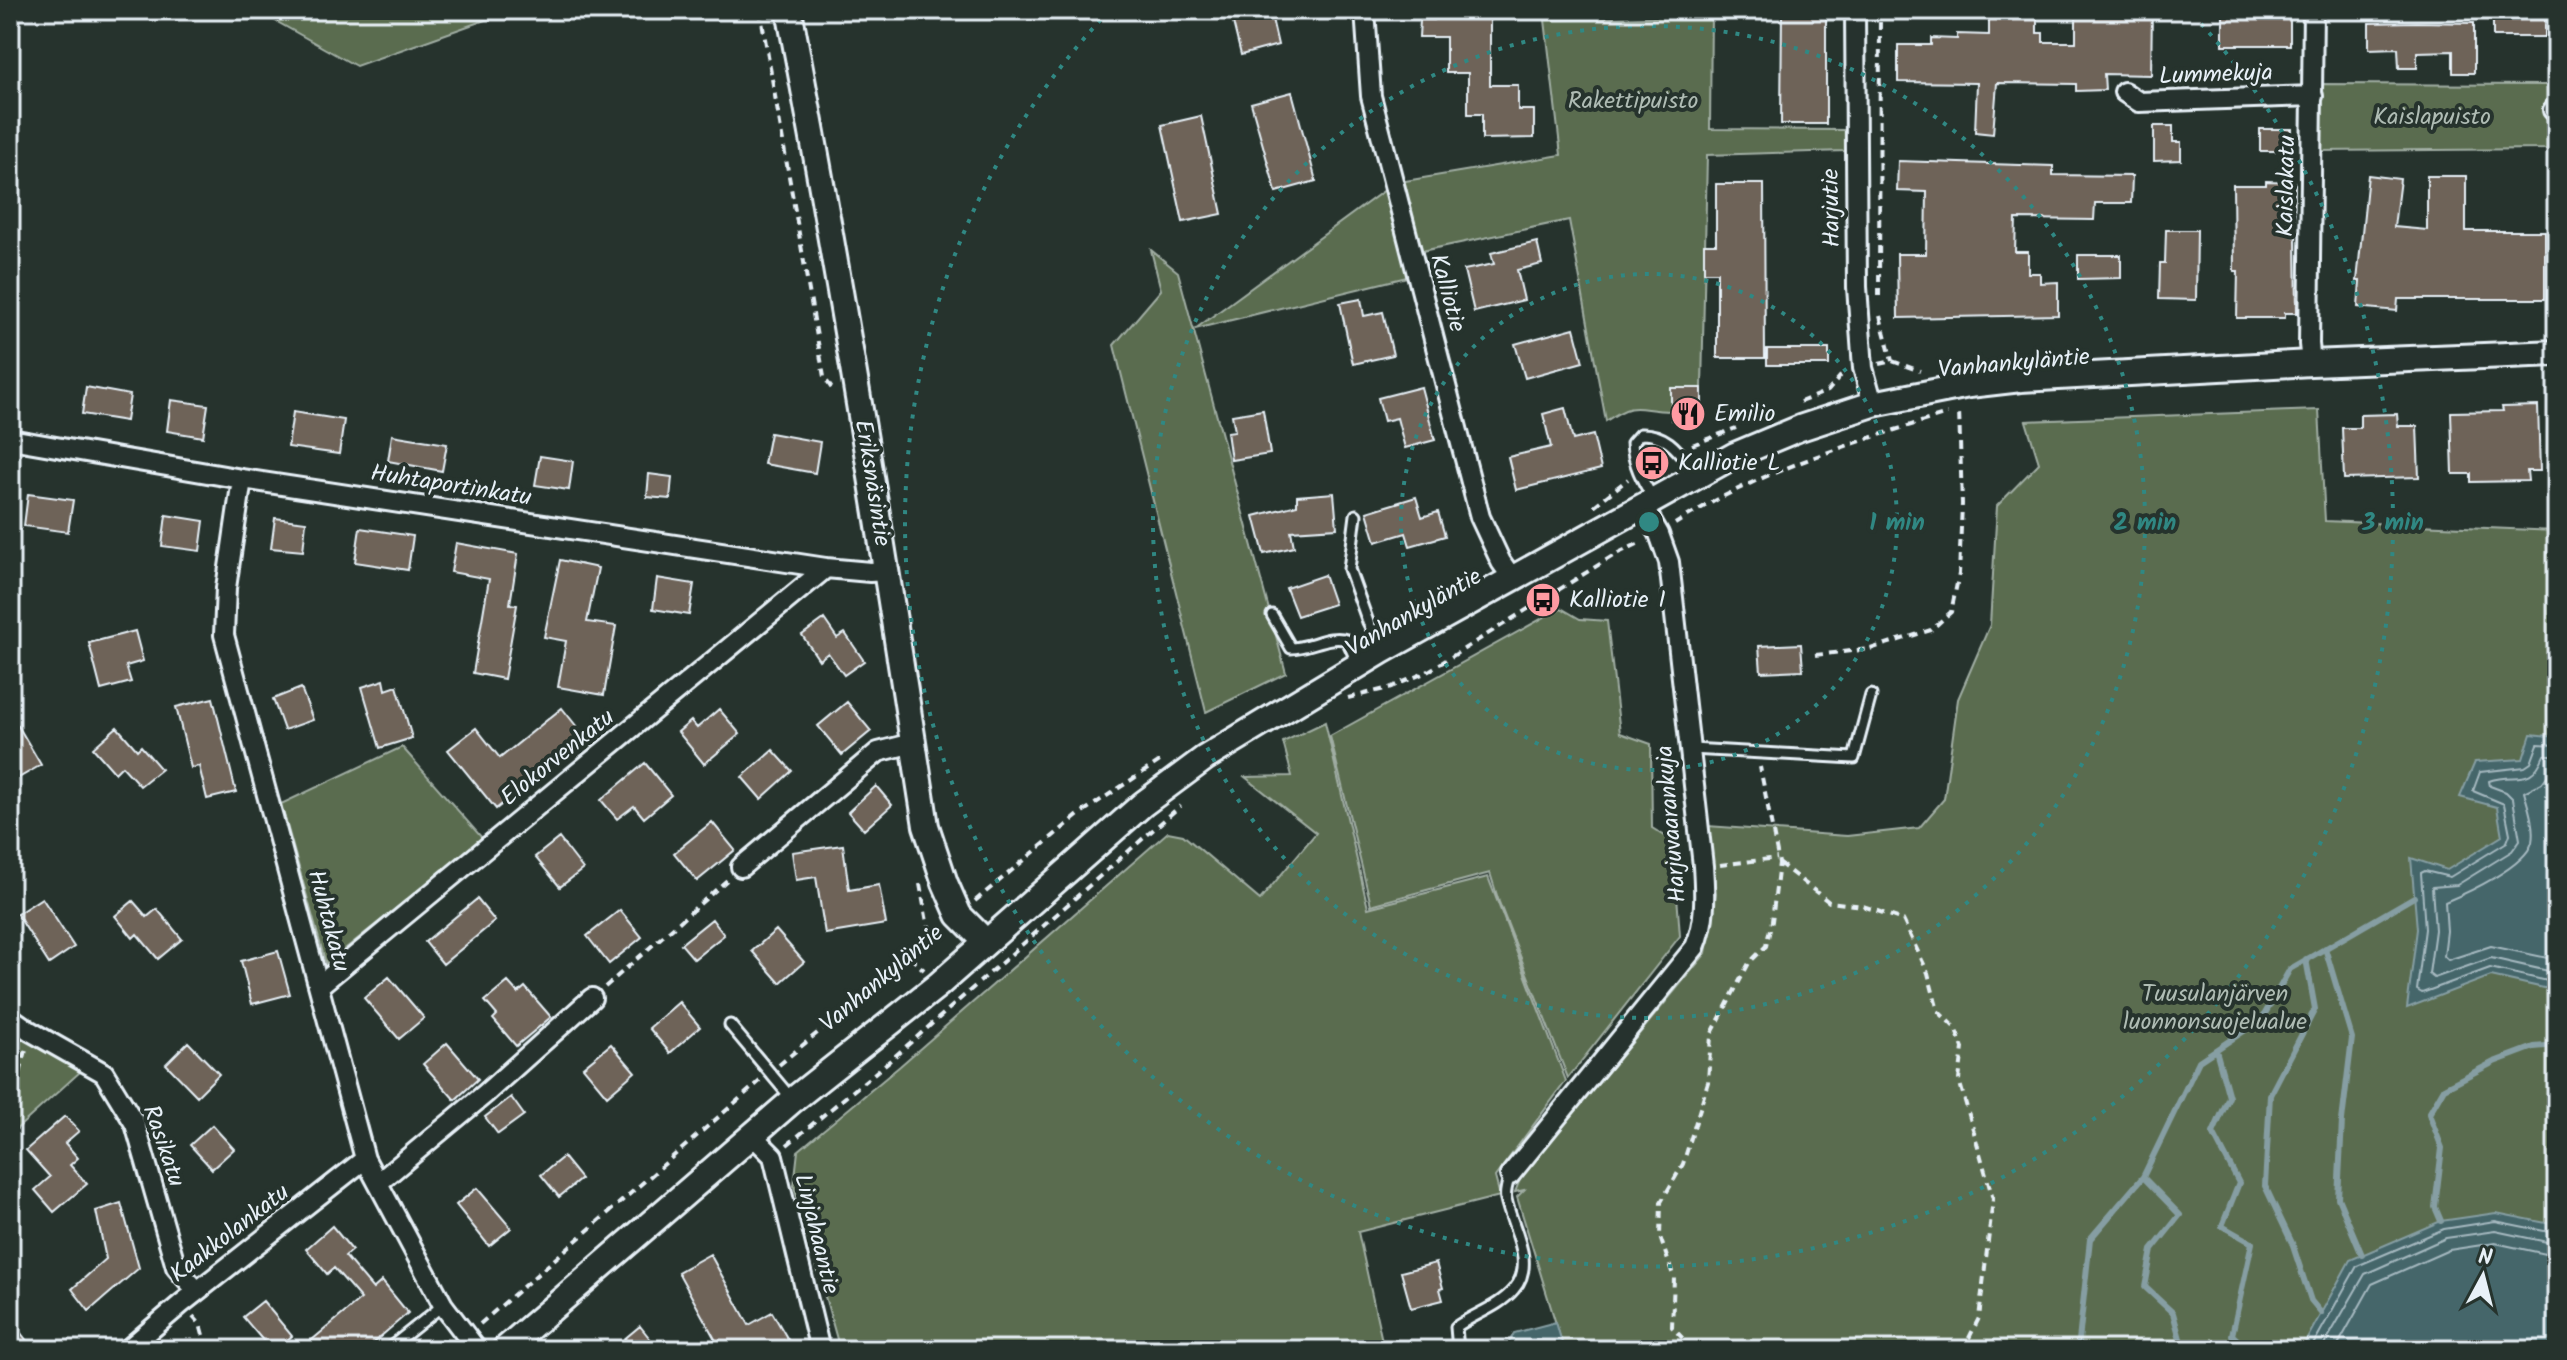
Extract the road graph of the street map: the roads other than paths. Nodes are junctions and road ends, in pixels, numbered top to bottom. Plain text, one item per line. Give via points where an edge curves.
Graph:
1 (789, 10) edge
2 (1365, 10) edge
3 (1855, 10) edge
4 (2313, 10) edge
5 (2124, 92) dead end
6 (2313, 96) junction
7 (2557, 353) edge
8 (2311, 363) junction
9 (1873, 404) junction
10 (10, 439) edge
11 (1698, 476) junction
12 (242, 479) junction
13 (1648, 503) junction
14 (1356, 515) dead end
15 (826, 568) junction
16 (886, 571) junction
17 (1513, 579) junction
18 (1272, 615) dead end
19 (1382, 651) junction
20 (1359, 665) junction
21 (1871, 695) dead end
22 (913, 743) junction
23 (1691, 749) junction
24 (741, 867) road end
25 (986, 942) junction
26 (320, 985) junction
27 (592, 998) road end
28 (10, 1017) edge
29 (730, 1025) dead end
30 (793, 1100) junction
31 (753, 1136) junction
32 (365, 1159) junction
33 (1510, 1175) joint
34 (378, 1183) junction
35 (197, 1291) junction
36 (443, 1305) junction
37 (471, 1343) edge
38 (127, 1350) edge
39 (387, 1350) edge
40 (504, 1350) edge
41 (820, 1350) edge
42 (1458, 1350) edge

1 - 16 street, Eriksnäsintie
2 - 17 street, Kalliotie via 1371,96 1468,473 1480,517
3 - 9 street, Harjutie via 1857,287 1863,368
4 - 6 street, Kaislakatu
5 - 6 street, Lummekuja via 2139,102
6 - 8 street, Kaislakatu
7 - 8 street, Vanhankyläntie
8 - 9 street, Vanhankyläntie via 2021,379
9 - 11 street, Vanhankyläntie via 1800,428
10 - 12 street, Huhtaportinkatu
11 - 13 street, Vanhankyläntie
11 - 13 lane via 1668,440 1640,434 1632,443
12 - 15 street, Huhtaportinkatu
12 - 26 street, Huhtakatu via 224,635
13 - 17 street, Vanhankyläntie
13 - 23 street, Harjuvaarankuja via 1669,562
14 - 19 lane via 1349,569
15 - 16 street, Huhtaportinkatu
15 - 26 street, Elokorvenkatu
16 - 22 street, Eriksnäsintie
17 - 19 street, Vanhankyläntie
18 - 20 lane via 1291,648 1337,637 1347,640
19 - 20 street, Vanhankyläntie
20 - 25 street, Vanhankyläntie via 1205,758 1143,804
21 - 23 lane via 1854,758
22 - 24 street via 878,752
22 - 25 street, Eriksnäsintie via 926,826 945,883 959,915
23 - 33 street, Harjuvaarankuja via 1705,900 1695,947
25 - 30 street, Vanhankyläntie
26 - 32 street, Huhtakatu
27 - 34 street
28 - 35 street, Rasikatu via 104,1073 135,1124 176,1267
29 - 30 lane
30 - 31 street, Vanhankyläntie
31 - 40 street, Vanhankyläntie
31 - 41 street, Linjahaantie via 773,1156
32 - 34 street, Huhtakatu
32 - 35 street, Kaakkolankatu
33 - 42 lane via 1505,1197 1522,1250 1521,1275 1515,1289 1456,1327
34 - 36 street, Huhtakatu
35 - 38 street, Kaakkolankatu
36 - 37 street, Huhtakatu
36 - 39 lane

